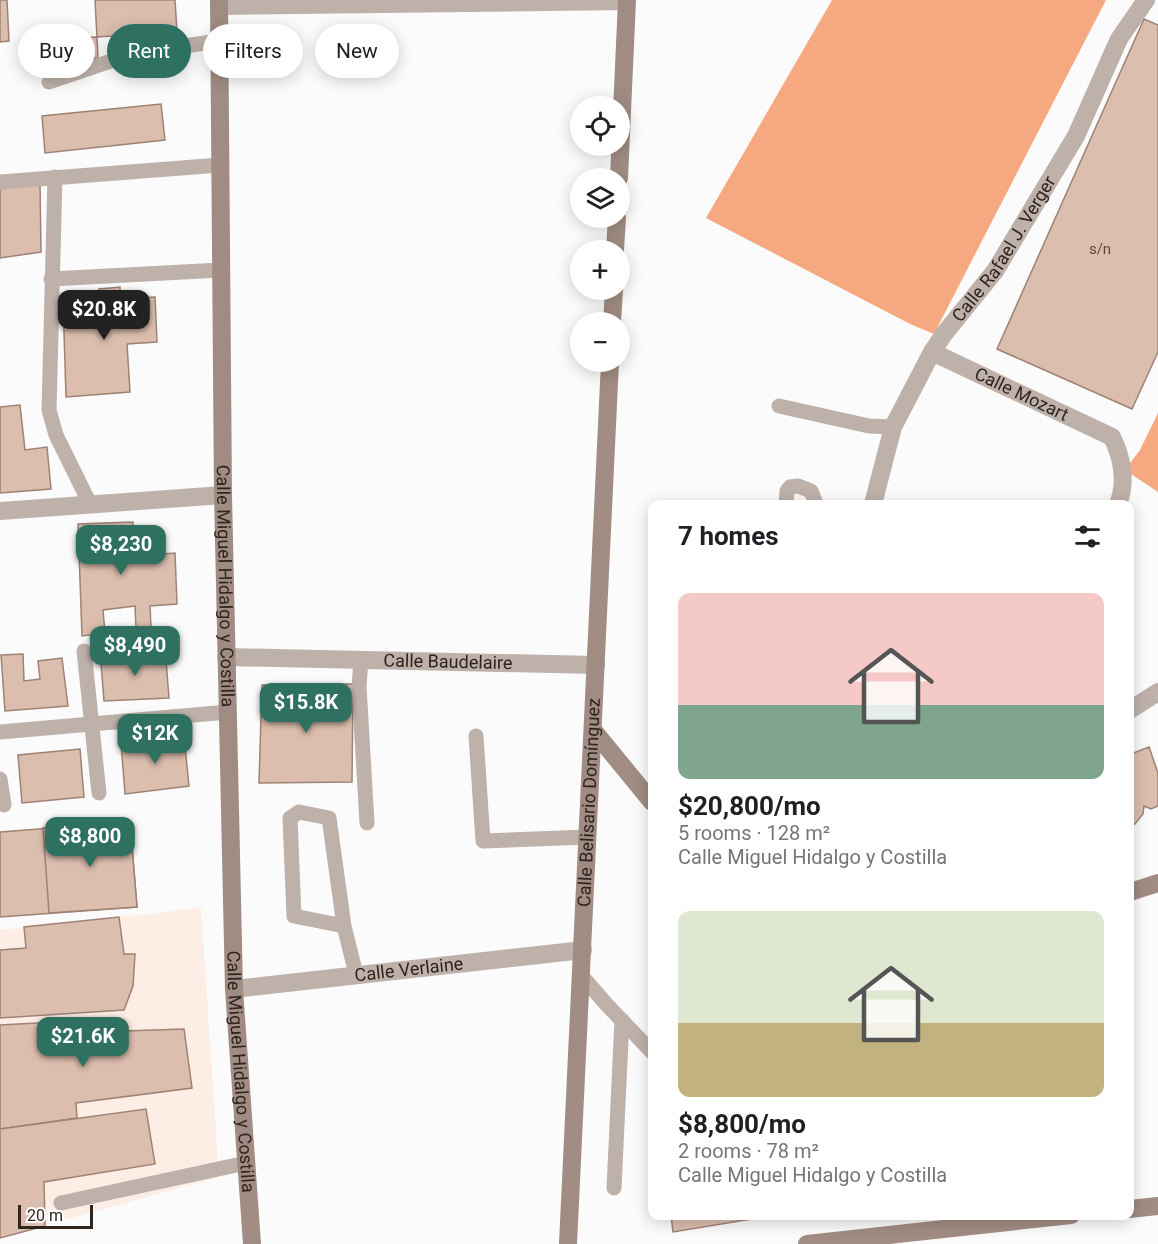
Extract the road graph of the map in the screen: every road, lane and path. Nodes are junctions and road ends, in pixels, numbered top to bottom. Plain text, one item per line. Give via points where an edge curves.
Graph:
1 (1146, 0) edge
2 (627, 1) edge
3 (444, 2) edge
4 (219, 3) edge
5 (219, 24) edge
6 (203, 43) edge
7 (219, 78) edge
8 (48, 82) dead end
9 (220, 165) junction
10 (619, 168) edge
11 (55, 177) junction
12 (0, 182) edge
13 (221, 270) junction
14 (51, 279) junction
15 (932, 352) junction
16 (610, 372) edge
17 (779, 406) dead end
18 (893, 427) junction
19 (223, 495) junction
20 (786, 500) edge
21 (814, 500) edge
22 (874, 500) edge
23 (1120, 500) edge
24 (90, 504) junction
25 (0, 511) edge
26 (84, 651) dead end
27 (226, 657) junction
28 (361, 660) junction
29 (596, 665) junction
30 (1158, 692) edge
31 (1134, 707) edge
32 (228, 712) junction
33 (92, 723) junction
34 (593, 730) junction
35 (0, 732) edge
36 (476, 736) dead end
37 (0, 779) edge
38 (99, 793) dead end
39 (648, 797) edge
40 (4, 806) dead end
41 (368, 823) dead end
42 (588, 837) junction
43 (1158, 883) edge
44 (1134, 891) edge
45 (344, 926) junction
46 (583, 950) junction
47 (356, 974) junction
48 (581, 975) junction
49 (234, 989) junction
50 (622, 1020) junction
51 (648, 1048) edge
52 (246, 1163) junction
53 (614, 1188) dead end
54 (61, 1203) dead end
55 (1158, 1206) edge
56 (1134, 1209) edge
57 (1027, 1220) edge
58 (835, 1242) edge
59 (252, 1244) edge
60 (568, 1244) edge
61 (807, 1244) edge

1 - 15 street, Calle Rafael J. Verger via 1119,39 1076,136 1007,252
2 - 3 street
2 - 10 street
3 - 4 street
4 - 5 street, Calle Miguel Hidalgo y Costilla
6 - 8 lane via 135,53
7 - 9 street, Calle Miguel Hidalgo y Costilla
9 - 11 lane
9 - 13 street, Calle Miguel Hidalgo y Costilla
11 - 12 lane
11 - 14 lane
13 - 14 lane
13 - 19 street, Calle Miguel Hidalgo y Costilla
14 - 24 lane via 49,410 56,435
15 - 18 street, Calle Rafael J. Verger
15 - 23 street, Calle Mozart via 1112,437 1122,468
16 - 29 street, Calle Belisario Domínguez
17 - 18 lane via 869,426
18 - 22 street, Calle Rafael J. Verger
19 - 24 street
19 - 27 street, Calle Miguel Hidalgo y Costilla
20 - 21 lane via 790,487 798,486 811,491
24 - 25 street
26 - 33 lane
27 - 28 street, Calle Baudelaire
27 - 32 street, Calle Miguel Hidalgo y Costilla
28 - 29 street, Calle Baudelaire
28 - 41 lane via 359,686
29 - 34 street, Calle Belisario Domínguez
30 - 31 street
32 - 33 lane
32 - 49 street, Calle Miguel Hidalgo y Costilla
33 - 35 lane
33 - 38 lane
34 - 39 street
34 - 42 street, Calle Belisario Domínguez
36 - 42 lane via 483,841
37 - 40 lane
42 - 46 street, Calle Belisario Domínguez
43 - 44 street
45 - 45 lane via 294,916 290,818 299,812 329,818
45 - 47 lane
46 - 47 street, Calle Verlaine
46 - 48 street, Calle Belisario Domínguez
47 - 49 street, Calle Verlaine
48 - 50 lane
48 - 60 street, Calle Belisario Domínguez
49 - 52 street, Calle Miguel Hidalgo y Costilla
50 - 51 lane
50 - 53 lane
52 - 54 lane
52 - 59 street, Calle Miguel Hidalgo y Costilla
55 - 56 street
57 - 58 street
58 - 61 street

